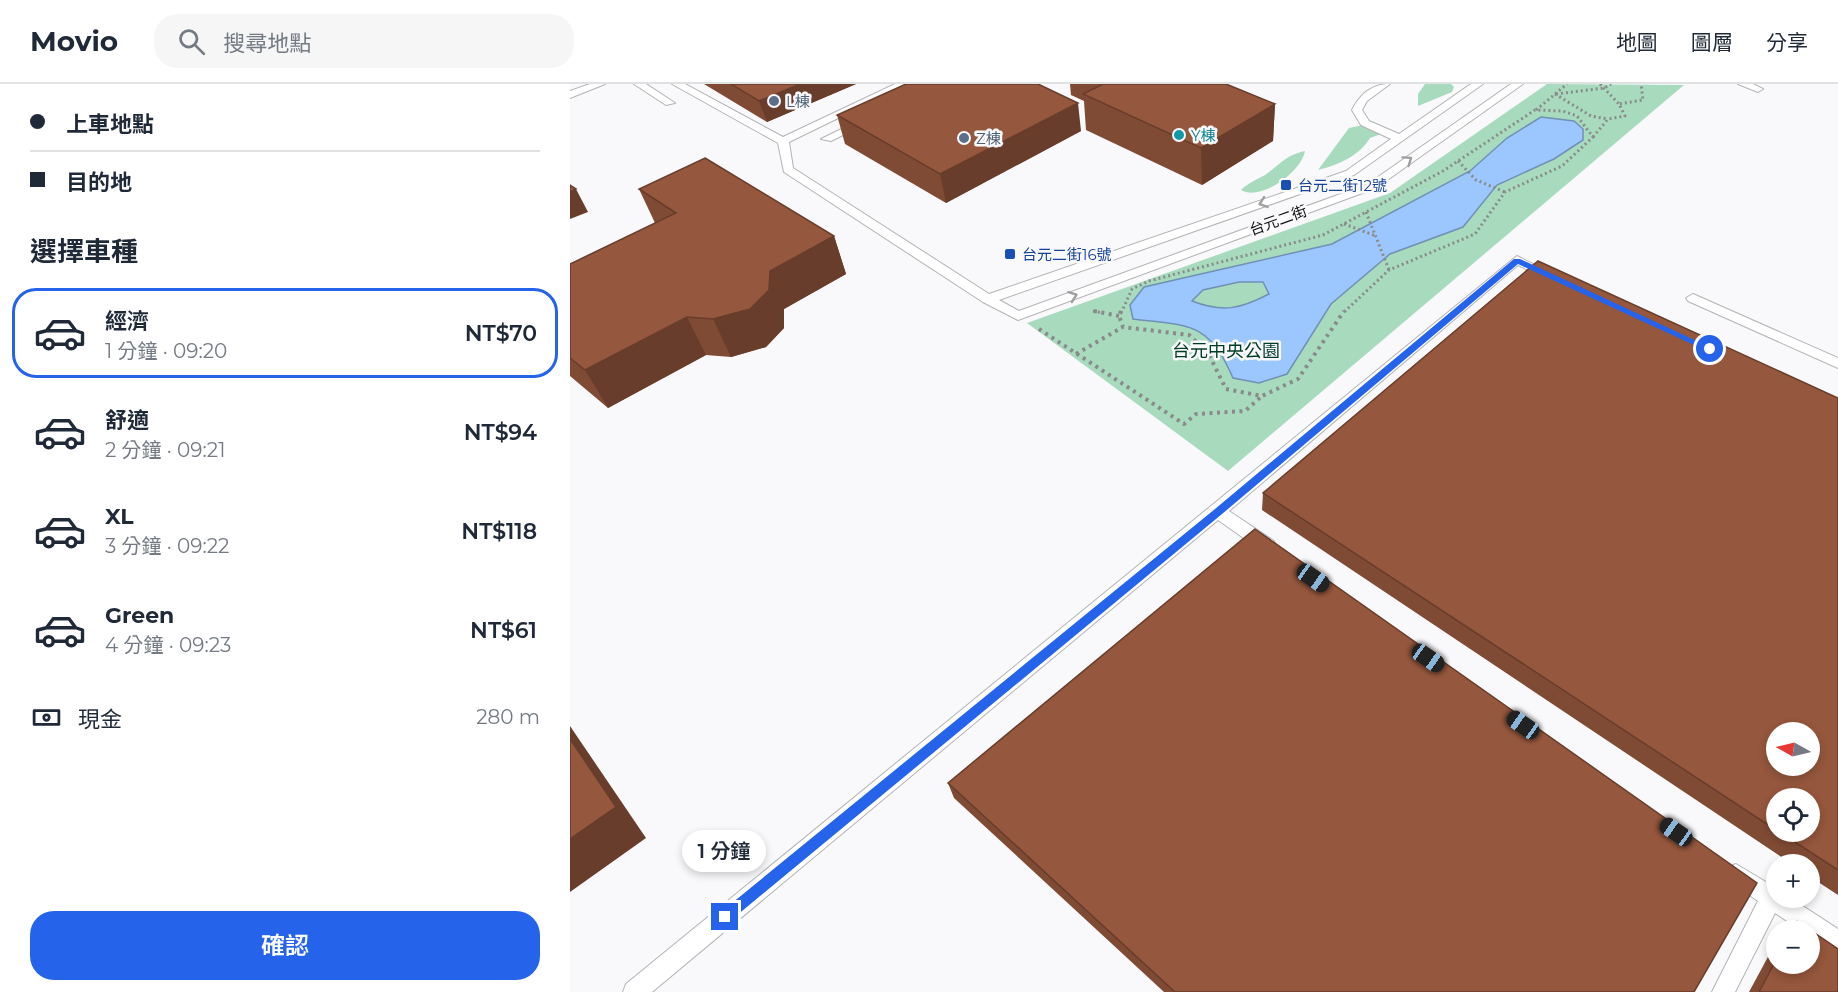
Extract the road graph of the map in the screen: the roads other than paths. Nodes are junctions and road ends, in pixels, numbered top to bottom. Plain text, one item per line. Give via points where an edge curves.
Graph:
1 (600, 84) edge
2 (639, 84) edge
3 (677, 84) edge
4 (903, 84) edge
5 (1384, 84) edge
6 (1478, 84) edge
7 (1518, 84) edge
8 (1743, 84) edge
9 (1758, 89) dead end
10 (570, 95) edge
11 (670, 103) dead end
12 (870, 119) edge
13 (1398, 138) junction
14 (827, 139) dead end
15 (783, 141) junction
16 (1560, 280) edge
17 (1693, 298) dead end
18 (988, 299) junction
19 (1838, 363) edge
20 (1218, 511) junction
21 (1286, 559) edge
22 (1723, 865) edge
23 (1766, 895) edge
24 (1766, 908) edge
25 (1785, 908) edge
26 (1838, 942) edge
27 (634, 992) edge
28 (1723, 992) edge

1 - 10 lane
2 - 11 lane
3 - 15 lane
4 - 15 lane
5 - 13 lane via 1363,99 1357,110 1365,123
6 - 13 lane, 台元二街
18 -> 7 lane, 台元二街 via 1018,316 1372,186
8 - 9 lane
12 - 14 lane
13 -> 18 lane, 台元二街 via 1347,174
15 - 18 lane via 788,170
16 - 20 lane via 1517,260
17 - 19 lane
20 - 21 lane
20 - 27 lane
22 - 23 lane
24 - 28 lane
25 - 26 lane

